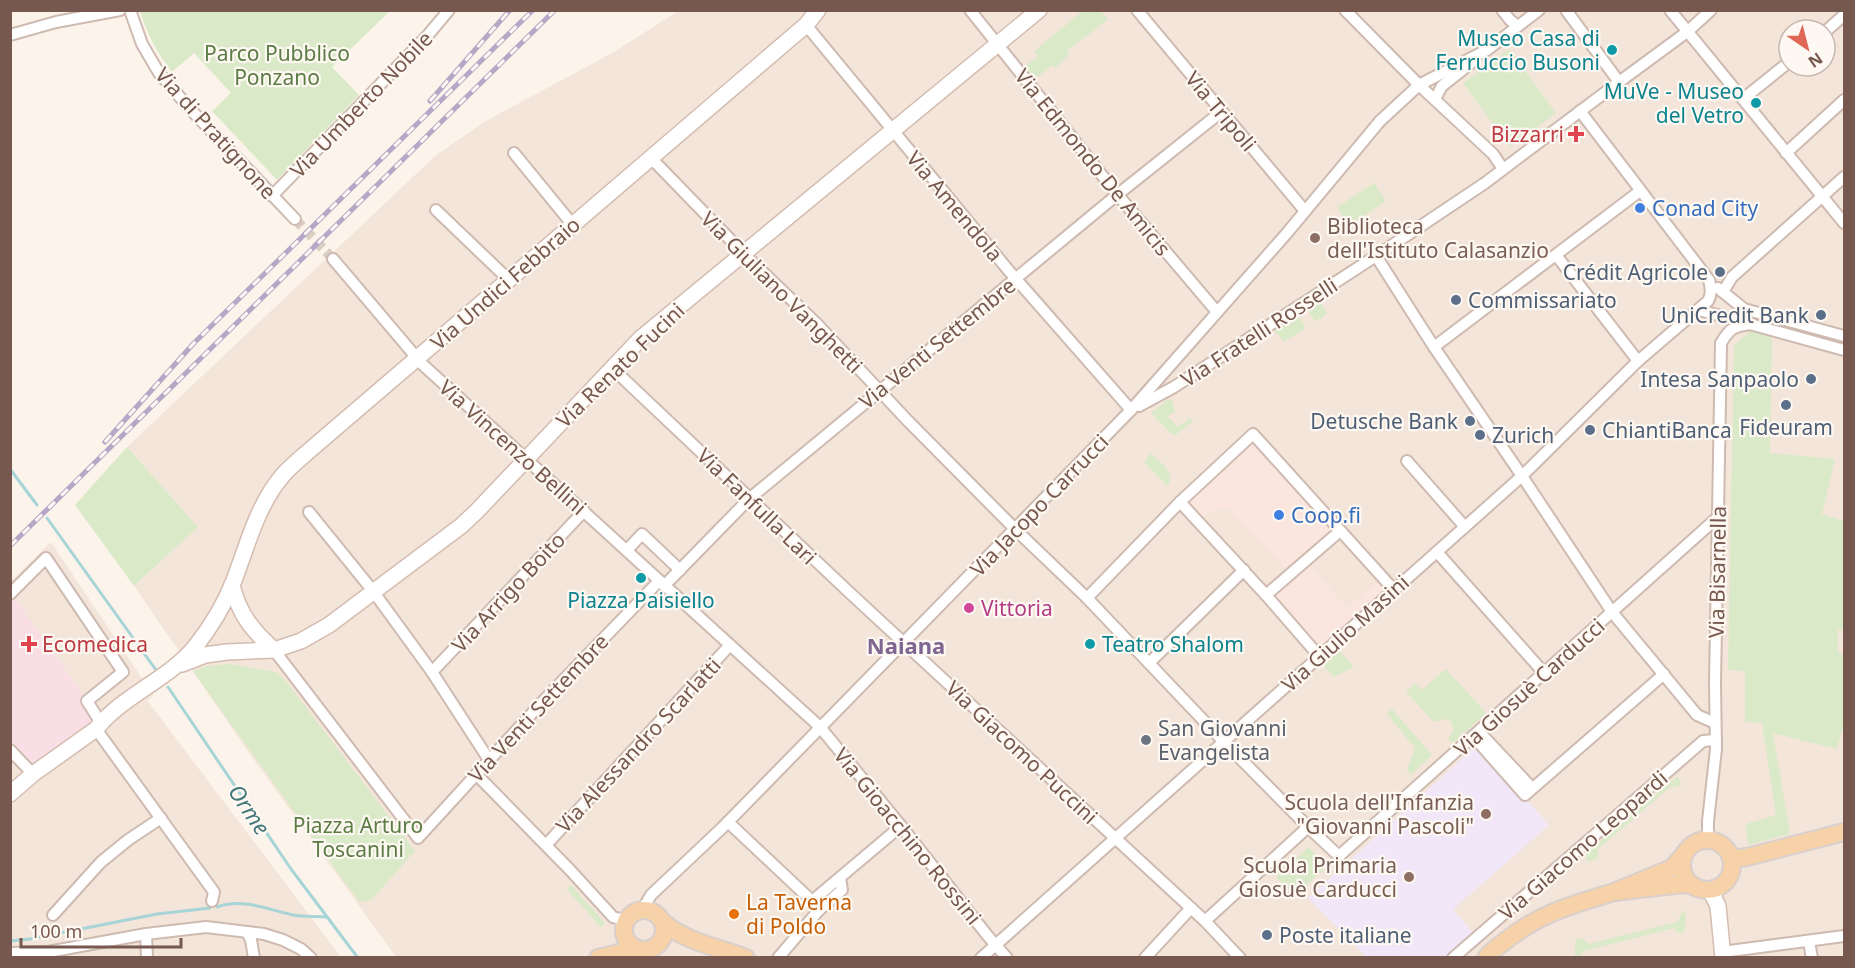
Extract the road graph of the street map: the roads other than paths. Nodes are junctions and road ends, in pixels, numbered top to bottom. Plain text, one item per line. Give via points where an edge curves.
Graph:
1 (120, 10) edge
2 (130, 10) edge
3 (449, 10) edge
4 (818, 10) edge
5 (970, 10) edge
6 (1039, 10) edge
7 (1137, 10) edge
8 (1345, 10) edge
9 (1502, 10) edge
10 (1539, 10) edge
11 (1566, 10) edge
12 (1670, 10) edge
13 (1711, 10) edge
14 (806, 25) junction
15 (1518, 26) junction
16 (1687, 32) junction
17 (10, 35) edge
18 (998, 44) junction
19 (1487, 50) junction
20 (1777, 72) edge
21 (1619, 82) junction
22 (1419, 85) junction
23 (1435, 99) junction
24 (1743, 99) junction
25 (1845, 100) edge
26 (1580, 111) junction
27 (1221, 112) junction
28 (892, 132) junction
29 (514, 153) dead end
30 (1786, 153) junction
31 (650, 157) junction
32 (1503, 169) junction
33 (1845, 177) edge
34 (1640, 191) junction
35 (1117, 194) junction
36 (272, 196) junction
37 (1824, 196) junction
38 (436, 210) dead end
39 (1305, 211) junction
40 (295, 219) tunnel mouth
41 (1845, 223) edge
42 (572, 224) junction
43 (744, 254) junction
44 (1556, 255) junction
45 (1376, 256) junction
46 (333, 259) tunnel mouth
47 (1016, 278) junction
48 (508, 279) junction
49 (1709, 280) junction
50 (1723, 292) junction
51 (1699, 310) junction
52 (1217, 312) junction
53 (1751, 324) junction
54 (1845, 336) edge
55 (1434, 347) junction
56 (1845, 350) edge
57 (417, 359) junction
58 (1638, 361) junction
59 (612, 368) junction
60 (879, 390) junction
61 (1131, 410) junction
62 (525, 458) junction
63 (1407, 461) dead end
64 (1522, 476) junction
65 (749, 499) junction
66 (1180, 502) junction
67 (584, 511) junction
68 (309, 512) dead end
69 (1718, 517) junction
70 (1465, 527) junction
71 (1015, 529) junction
72 (1340, 531) junction
73 (627, 550) junction
74 (1437, 552) junction
75 (680, 570) junction
76 (1244, 570) junction
77 (661, 583) junction
78 (232, 585) junction
79 (1394, 590) junction
80 (373, 591) junction
81 (10, 594) edge
82 (1266, 595) junction
83 (1086, 598) junction
84 (1612, 612) junction
85 (903, 643) junction
86 (730, 645) junction
87 (274, 650) junction
88 (1319, 656) junction
89 (1149, 663) junction
90 (179, 665) junction
91 (432, 672) junction
92 (1544, 673) junction
93 (1664, 674) junction
94 (1715, 723) junction
95 (99, 726) junction
96 (820, 727) junction
97 (1476, 734) junction
98 (1716, 740) junction
99 (1223, 741) junction
100 (10, 750) edge
101 (489, 760) junction
102 (33, 774) junction
103 (477, 775) junction
104 (10, 794) edge
105 (161, 818) junction
106 (728, 822) junction
107 (901, 826) junction
108 (1308, 827) junction
109 (1845, 832) edge
110 (1114, 838) junction
111 (1708, 840) junction
112 (546, 845) junction
113 (1684, 853) junction
114 (1339, 856) joint
115 (1731, 859) junction
116 (1702, 888) junction
117 (1614, 892) junction
118 (212, 901) dead end
119 (816, 906) junction
120 (1191, 908) junction
121 (642, 910) junction
122 (53, 915) dead end
123 (1205, 921) junction
124 (663, 922) junction
125 (626, 926) junction
126 (247, 932) junction
127 (146, 934) junction
128 (1845, 936) edge
129 (1809, 942) junction
130 (706, 943) junction
131 (995, 945) junction
132 (657, 946) junction
133 (636, 949) junction
134 (10, 952) edge
135 (48, 952) junction
136 (1722, 955) edge
137 (36, 957) edge
138 (147, 957) edge
139 (254, 957) edge
140 (311, 957) edge
141 (596, 957) edge
142 (746, 957) edge
143 (778, 957) edge
144 (981, 957) edge
145 (1007, 957) edge
146 (1145, 957) edge
147 (1240, 957) edge
148 (1453, 957) edge
149 (1486, 957) edge
150 (1812, 957) edge

1 - 17 street
2 - 36 street, Via di Pratignone via 142,44 159,73
3 - 36 street, Via Umberto Nobile
4 - 14 main road, Via Undici Febbraio
5 - 18 street, Via Edmondo De Amicis
6 - 18 main road, Via Renato Fucini
7 - 27 street, Via Tripoli
8 - 22 street
9 - 15 street
10 - 15 street
11 - 21 street
12 - 16 street
13 - 16 street, Via Fratelli Rosselli
14 - 28 street, Via Amendola
14 - 31 main road, Via Undici Febbraio
15 - 19 street
16 - 21 street, Via Fratelli Rosselli
16 - 24 street
18 - 28 main road, Via Renato Fucini
18 - 35 street, Via Edmondo De Amicis
19 - 22 street, Via Jacopo Carrucci
19 - 23 street via 1442,86
20 - 24 street
21 - 26 street, Via Fratelli Rosselli
22 - 23 street
22 - 39 street, Via Jacopo Carrucci via 1380,121
23 - 32 street via 1493,154
24 - 30 street
25 - 30 street
26 - 32 street, Via Fratelli Rosselli
26 - 34 street
27 - 35 street, Via Venti Settembre
27 - 39 street, Via Tripoli
28 - 43 main road, Via Renato Fucini
28 - 47 street, Via Amendola
29 - 42 street
30 - 37 street
31 - 42 main road, Via Undici Febbraio
31 - 43 street, Via Giuliano Vanghetti
32 - 45 street, Via Fratelli Rosselli
33 - 37 street
34 - 44 street
34 - 49 street
35 - 47 street, Via Venti Settembre
35 - 52 street, Via Edmondo De Amicis
36 - 40 street, Via di Pratignone
37 - 41 street
37 - 50 street via 1732,277
38 - 48 street
39 - 52 street, Via Jacopo Carrucci
42 - 48 main road, Via Undici Febbraio
43 - 59 main road, Via Renato Fucini via 641,338
43 - 60 street, Via Giuliano Vanghetti
44 - 55 street
44 - 58 street
45 - 55 street
45 - 61 street, Via Fratelli Rosselli via 1174,387
46 - 57 street, Via Vincenzo Bellini
47 - 60 street, Via Venti Settembre
47 - 61 street, Via Amendola
48 - 57 main road, Via Undici Febbraio
49 - 50 street
49 - 51 street, Via Giulio Masini via 1712,292
50 - 54 street via 1744,309
51 - 53 street
51 - 58 street, Via Giulio Masini
52 - 61 street, Via Jacopo Carrucci
53 - 56 street
53 - 69 street, Via Bisarnella via 1728,330 1721,343
55 - 64 street
57 - 62 street, Via Vincenzo Bellini
57 - 78 main road, Via Undici Febbraio via 282,476 246,544
58 - 64 street, Via Giulio Masini
59 - 62 main road, Via Renato Fucini
59 - 65 street, Via Fanfulla Lari
60 - 65 street, Via Venti Settembre
60 - 71 street, Via Giuliano Vanghetti
61 - 71 street, Via Jacopo Carrucci
62 - 67 street, Via Vincenzo Bellini
62 - 80 main road, Via Renato Fucini via 471,518
63 - 70 street
64 - 70 street, Via Giulio Masini
64 - 84 street
65 - 75 street, Via Venti Settembre
65 - 85 street, Via Fanfulla Lari
66 - 72 street via 1253,434
66 - 76 street
66 - 83 street
67 - 73 street, Via Vincenzo Bellini
67 - 91 street, Via Arrigo Boito
68 - 80 street
69 - 84 street, Via Giosuè Carducci
69 - 94 street, Via Bisarnella
70 - 74 street, Via Giulio Masini
71 - 83 street, Via Giuliano Vanghetti
71 - 85 street, Via Jacopo Carrucci
72 - 79 street
72 - 82 street
73 - 75 street via 642,534
73 - 77 street, Via Vincenzo Bellini
74 - 79 street, Via Giulio Masini
74 - 92 street
75 - 77 street, Via Venti Settembre
76 - 82 street
76 - 89 street
77 - 86 street, Via Vincenzo Bellini
77 - 101 street, Via Venti Settembre
78 - 87 main road via 251,627
78 - 90 main road, Via Undici Febbraio via 211,624
79 - 88 street, Via Giulio Masini
80 - 87 main road, Via Renato Fucini via 328,625 301,641
80 - 91 street
81 - 95 street via 46,558 123,672 87,701
82 - 88 street
83 - 89 street, Via Giuliano Vanghetti
84 - 92 street, Via Giosuè Carducci
84 - 93 street
85 - 96 street, Via Jacopo Carrucci
85 - 110 street, Via Giacomo Puccini
86 - 96 street, Via Gioacchino Rossini
86 - 112 street, Via Alessandro Scarlatti
87 - 90 main road, Via Renato Fucini via 227,652
87 - 103 street, Via Venti Settembre via 418,838
88 - 99 street, Via Giulio Masini
89 - 99 street, Via Giuliano Vanghetti
90 - 95 main road
91 - 101 street
92 - 97 street, Via Giosuè Carducci
93 - 94 street via 1697,715
93 - 97 street via 1525,795
94 - 98 street, Via Bisarnella
95 - 102 main road
95 - 105 street
96 - 106 street, Via Jacopo Carrucci
96 - 107 street, Via Gioacchino Rossini
97 - 114 street, Via Giosuè Carducci
98 - 111 street, Via Bisarnella
98 - 148 street, Via Giacomo Leopardi via 1704,741
99 - 108 street, Via Giuliano Vanghetti
99 - 110 street, Via Giulio Masini
100 - 102 street
101 - 103 street, Via Venti Settembre
102 - 104 main road
103 - 112 street
105 - 118 street via 214,892
105 - 122 street via 101,862
106 - 119 street
106 - 121 street, Via Jacopo Carrucci via 651,895
107 - 119 street via 840,878 842,890
107 - 131 street, Via Gioacchino Rossini
108 - 114 street, Via Giuliano Vanghetti
108 - 123 street
109 - 115 main road
110 - 120 street, Via Giacomo Puccini
110 - 131 street, Via Giulio Masini
111 - 113 main road via 1696,842
111 - 115 main road via 1725,848
112 - 125 street
113 - 116 main road via 1683,873 1689,883
113 - 117 main road via 1672,868
115 - 116 main road via 1727,879 1720,886
116 - 117 main road via 1683,884
116 - 136 main road via 1718,906
117 - 149 main road via 1535,920
119 - 143 street
120 - 123 street, Via Giacomo Puccini
120 - 146 street
121 - 124 main road via 655,912
121 - 125 main road
123 - 147 street, Via Giacomo Puccini
124 - 130 main road via 670,929
124 - 132 main road via 664,935
125 - 133 main road via 628,943
125 - 141 main road
126 - 127 street via 206,927
126 - 139 street
126 - 140 street via 283,939
127 - 135 street
127 - 138 street
128 - 129 street
129 - 136 street
129 - 150 street
130 - 132 main road
130 - 142 main road
131 - 144 street, Via Giulio Masini
131 - 145 street, Via Gioacchino Rossini
132 - 133 main road
133 - 141 main road
134 - 135 street
135 - 137 street

